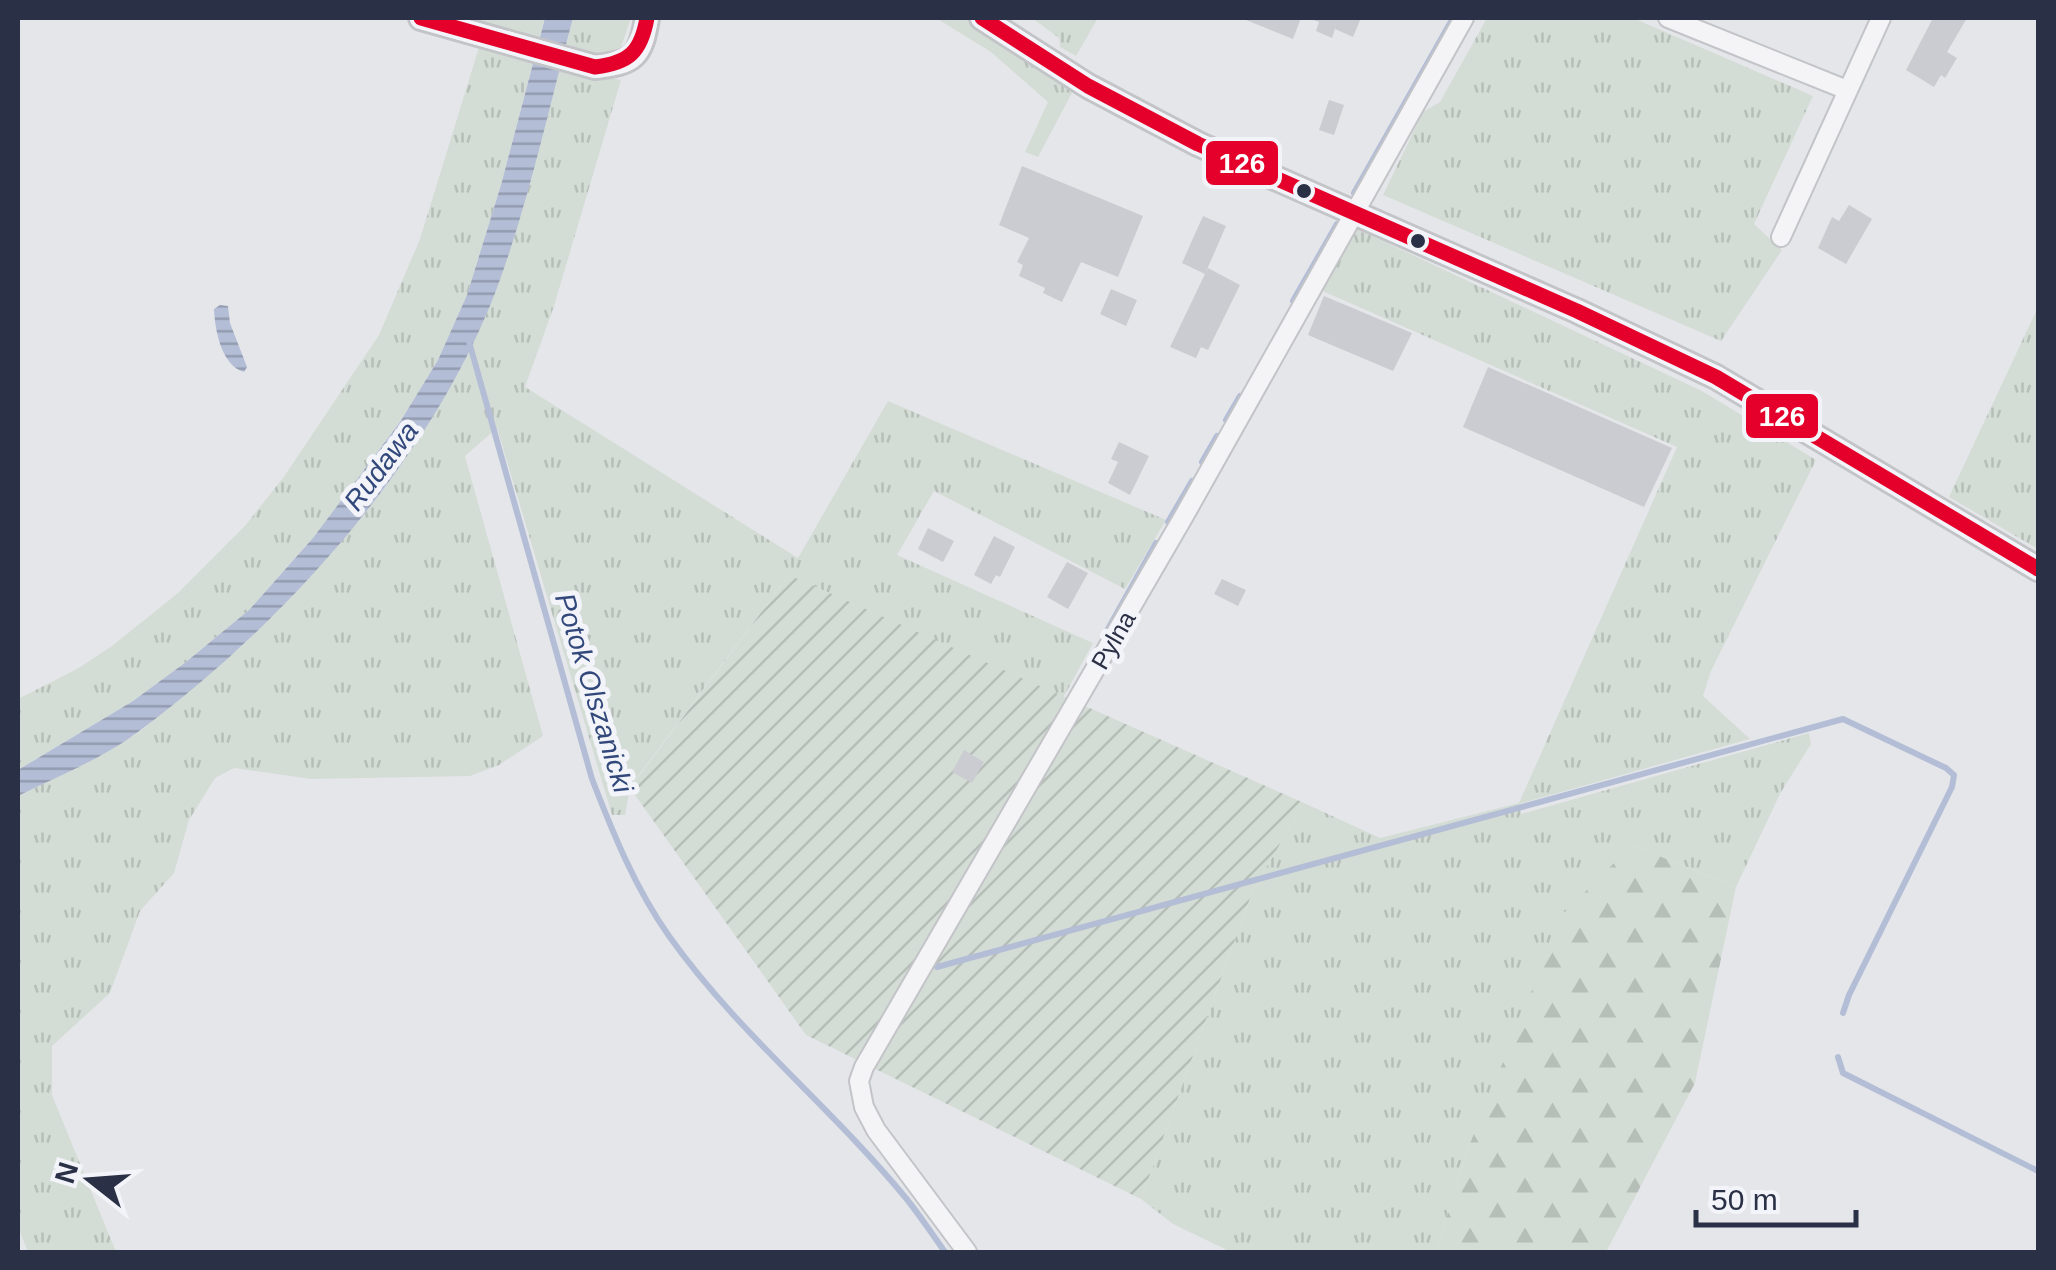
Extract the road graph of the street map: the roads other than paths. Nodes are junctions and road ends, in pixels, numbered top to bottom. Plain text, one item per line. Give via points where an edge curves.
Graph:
1 (421, 18) edge
2 (647, 18) edge
3 (982, 18) edge
4 (1464, 18) edge
5 (1668, 18) edge
6 (1881, 18) edge
7 (1847, 90) junction
8 (1352, 211) junction
9 (1780, 237) dead end
10 (2038, 569) edge
11 (967, 1252) edge

1 - 2 street via 595,67 634,58
3 - 8 street via 1088,86 1198,144
4 - 8 street, Pylna
5 - 7 street
6 - 7 street
7 - 9 street
8 - 10 street via 1716,377
8 - 11 street, Pylna via 859,1081 876,1130

